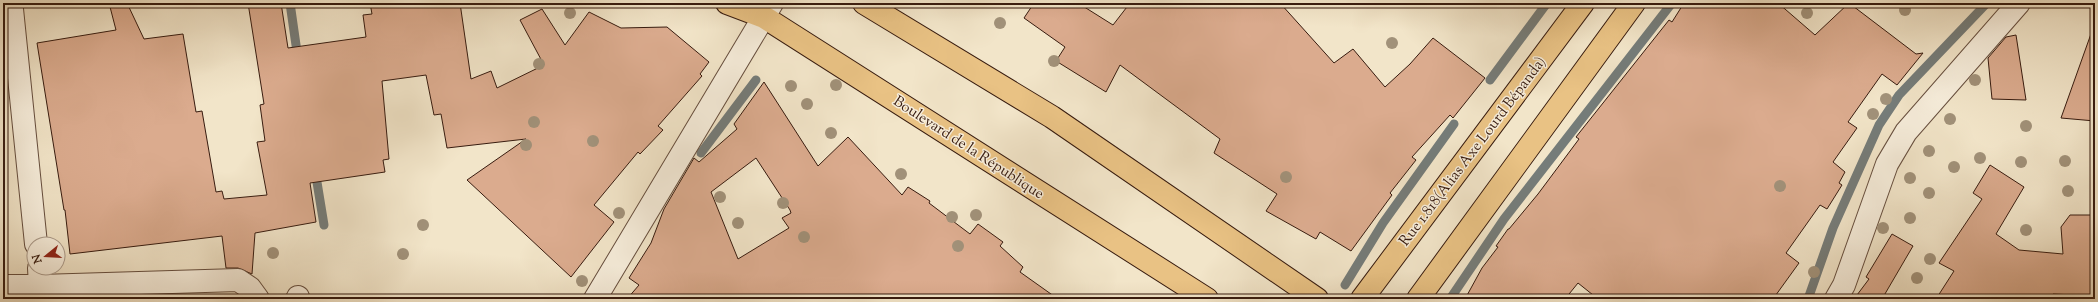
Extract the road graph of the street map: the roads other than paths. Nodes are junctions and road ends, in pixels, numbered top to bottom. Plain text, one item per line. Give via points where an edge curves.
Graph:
1 (9, 3) edge
2 (727, 3) edge
3 (864, 3) edge
4 (1583, 3) edge
5 (1634, 3) edge
6 (2019, 3) edge
7 (768, 10) edge
8 (35, 236) edge
9 (40, 277) edge
10 (3, 286) edge
11 (1426, 294) edge
12 (258, 299) edge
13 (595, 299) edge
14 (1207, 299) edge
15 (1317, 299) edge
16 (1362, 299) edge
17 (1836, 299) edge

1 - 8 street via 12,9
2 - 7 main road, Boulevard de la République
3 - 15 main road via 1052,117
4 - 16 main road, Rue 1.818(Alias Axe Lourd Bépanda)
5 - 11 main road
6 - 17 street via 1906,132 1887,164 1844,285
7 - 13 street
7 - 14 main road, Boulevard de la République
9 - 10 street
9 - 12 street via 238,280 250,288

